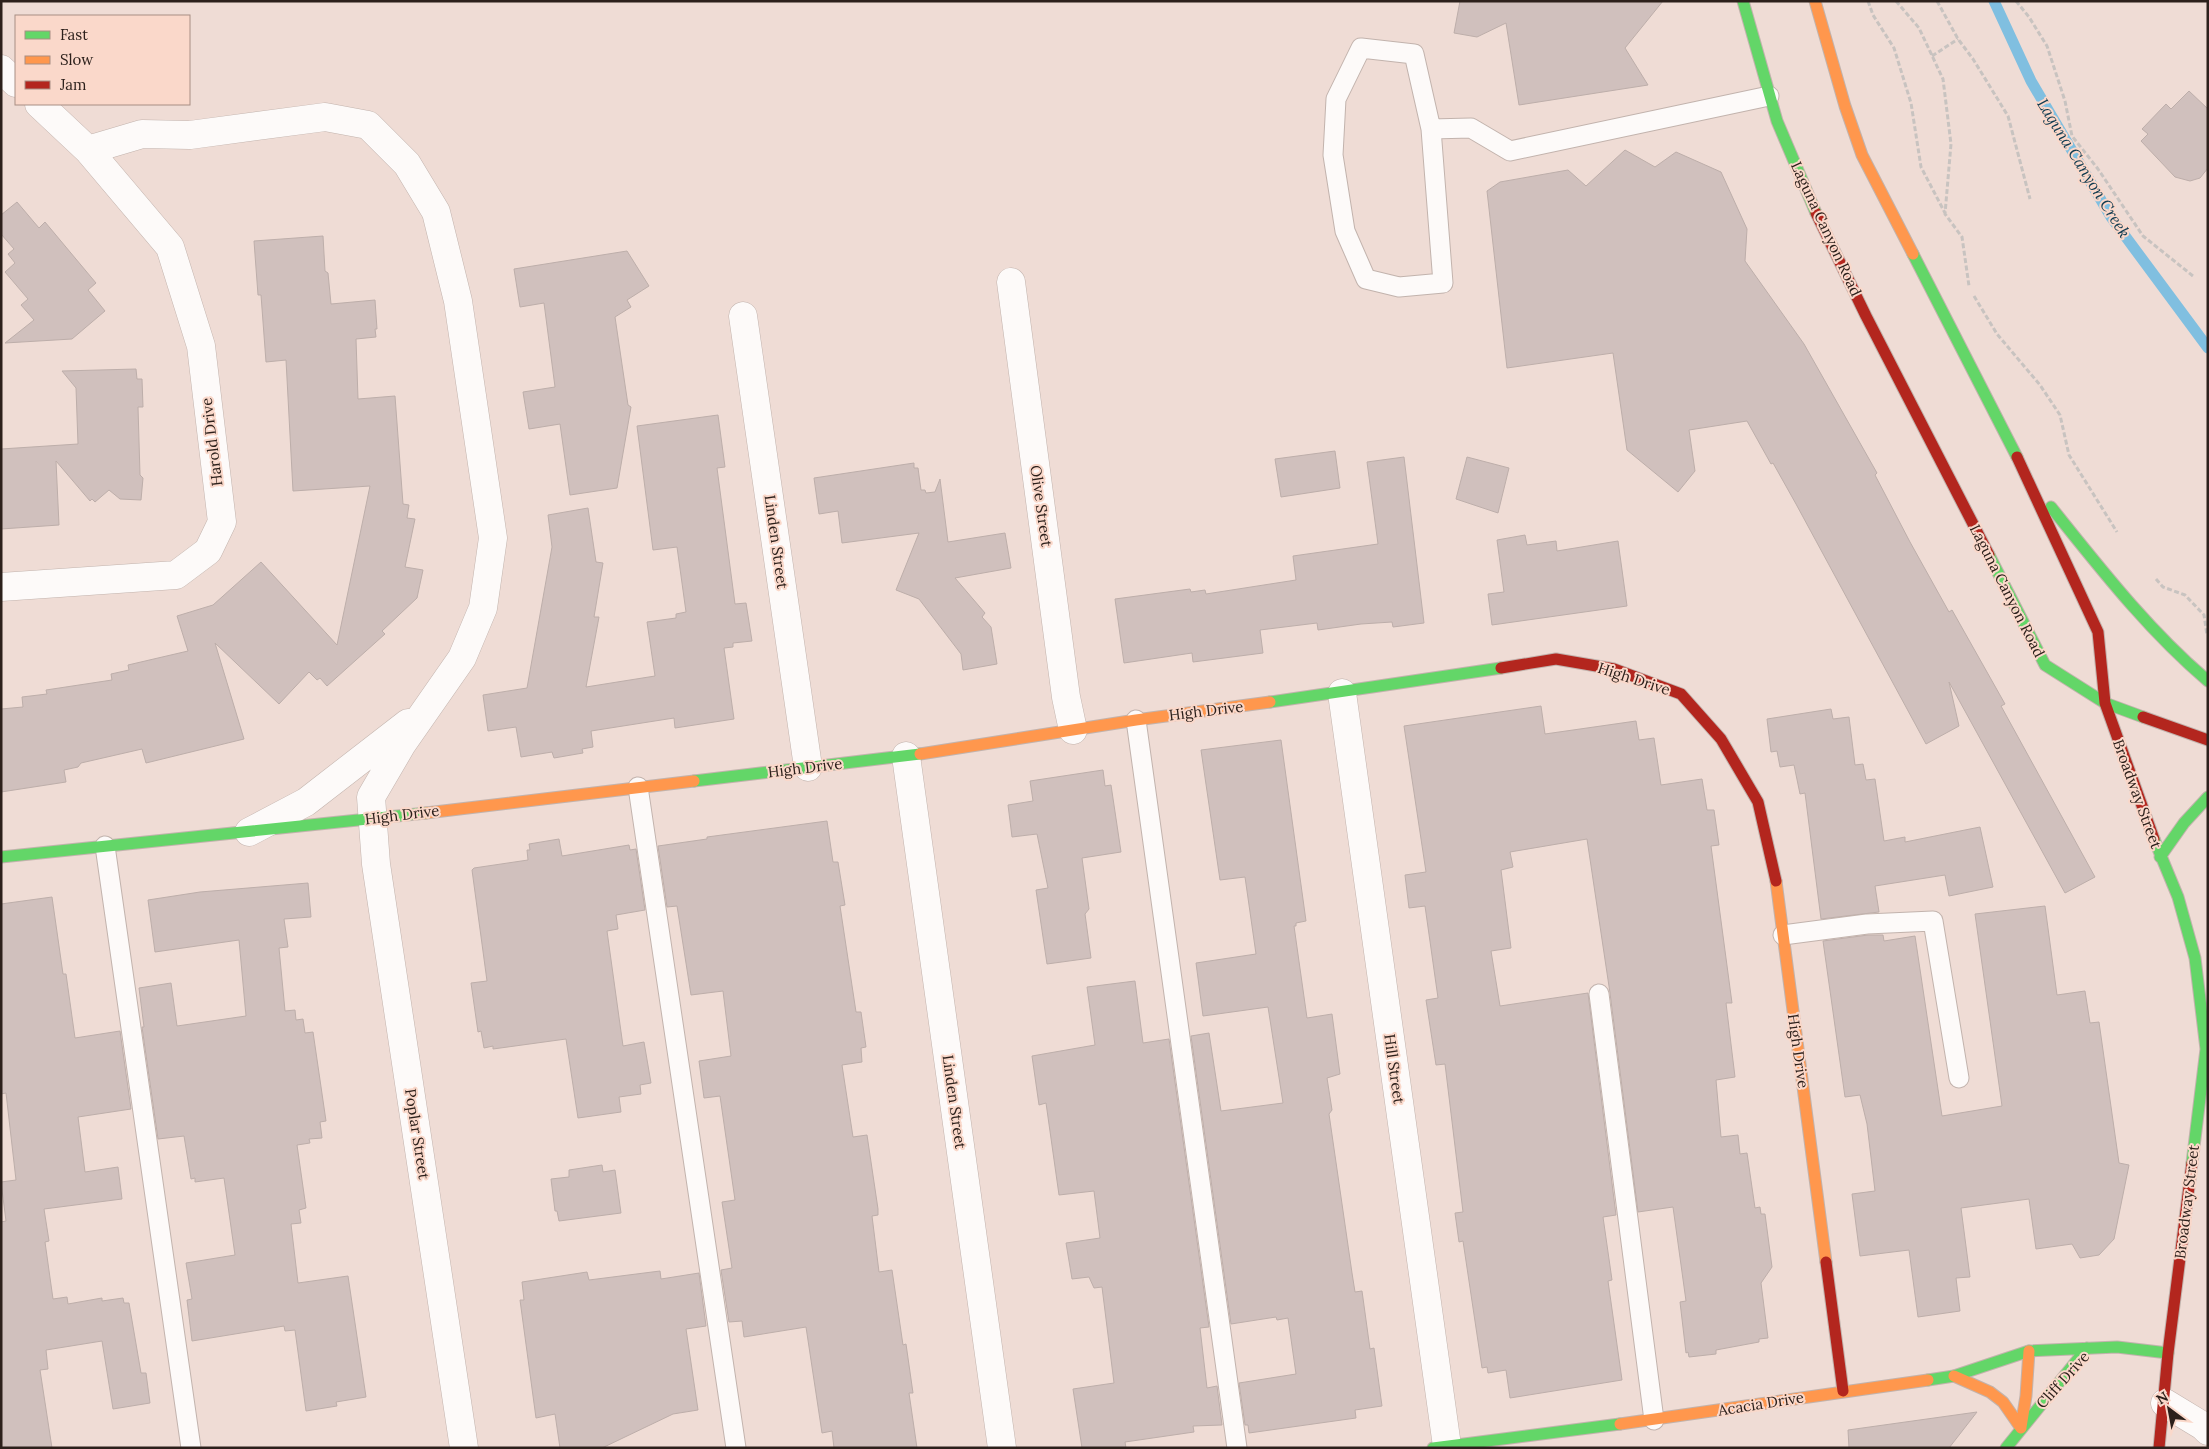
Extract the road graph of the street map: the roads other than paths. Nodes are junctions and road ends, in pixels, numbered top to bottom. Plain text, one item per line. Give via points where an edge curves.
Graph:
1 (1743, 1) edge
2 (1815, 1) edge
3 (1, 69) edge
4 (15, 82) edge
5 (1769, 96) junction
6 (40, 105) edge
7 (1431, 130) junction
8 (88, 150) junction
9 (1011, 282) dead end
10 (743, 316) dead end
11 (2028, 479) junction
12 (1, 587) edge
13 (2208, 681) edge
14 (1342, 693) junction
15 (2104, 703) junction
16 (427, 708) junction
17 (1136, 720) junction
18 (1072, 730) junction
19 (2208, 740) edge
20 (906, 756) junction
21 (808, 768) junction
22 (638, 787) junction
23 (2208, 797) edge
24 (372, 819) junction
25 (249, 832) junction
26 (105, 846) junction
27 (1, 857) edge
28 (2160, 857) junction
29 (1783, 935) junction
30 (1599, 994) dead end
31 (1959, 1078) dead end
32 (2087, 1348) junction
33 (2029, 1351) junction
34 (2168, 1353) junction
35 (1954, 1376) junction
36 (1843, 1391) junction
37 (2165, 1403) junction
38 (1654, 1420) junction
39 (2021, 1428) junction
40 (2208, 1431) edge
41 (1494, 1444) edge
42 (1440, 1447) edge
43 (191, 1448) edge
44 (464, 1448) edge
45 (736, 1448) edge
46 (1002, 1448) edge
47 (1237, 1448) edge
48 (2006, 1448) edge
49 (2160, 1448) edge

1 - 5 street, Laguna Canyon Road
2 - 11 street via 1862,155
3 - 4 street
5 - 7 lane via 1510,151 1471,128
5 - 15 street, Laguna Canyon Road via 1814,209 2045,665
6 - 8 street, Harold Drive
7 - 7 lane via 1414,54 1361,48 1336,99 1333,154 1345,231 1366,279 1399,288 1443,283
8 - 12 street, Harold Drive via 170,247 201,346 222,522 208,550 176,575
8 - 16 street, Poplar Street via 142,134 190,135 325,117 368,125 407,164 436,212 458,301 493,538 483,608 462,658
9 - 18 street, Olive Street
10 - 21 street, Linden Street
11 - 13 street via 2152,631
11 - 15 street via 2098,632
14 - 17 street, High Drive
14 - 29 street, High Drive via 1556,659 1614,669 1681,694 1721,739 1758,802 1775,876
14 - 42 street, Hill Street
15 - 19 street, Laguna Canyon Road
15 - 28 street, Broadway Street
16 - 24 street, Poplar Street via 371,797
16 - 25 street via 306,802
17 - 18 street, High Drive
17 - 47 lane
18 - 20 street, High Drive
20 - 21 street, High Drive
20 - 46 street, Linden Street
21 - 22 street, High Drive
22 - 24 street, High Drive
22 - 45 lane
23 - 28 street
24 - 25 street, High Drive
24 - 44 street, Poplar Street via 376,864
25 - 26 street, High Drive
26 - 27 street, High Drive
26 - 43 lane
28 - 34 street, Broadway Street via 2178,897 2195,958 2206,1049
29 - 31 lane via 1867,924 1932,921
29 - 36 street, High Drive
30 - 38 lane
32 - 33 street, Acacia Drive
32 - 34 street, Cliff Drive via 2116,1347
32 - 39 street, Cliff Drive
33 - 35 street, Acacia Drive
33 - 39 street
34 - 37 street, Broadway Street
35 - 36 street, Acacia Drive
35 - 39 street via 1990,1392 2003,1402
36 - 38 street, Acacia Drive
37 - 40 street
37 - 49 street, Broadway Street
38 - 41 street, Acacia Drive
39 - 48 street, Cliff Drive
41 - 42 street, Acacia Drive

